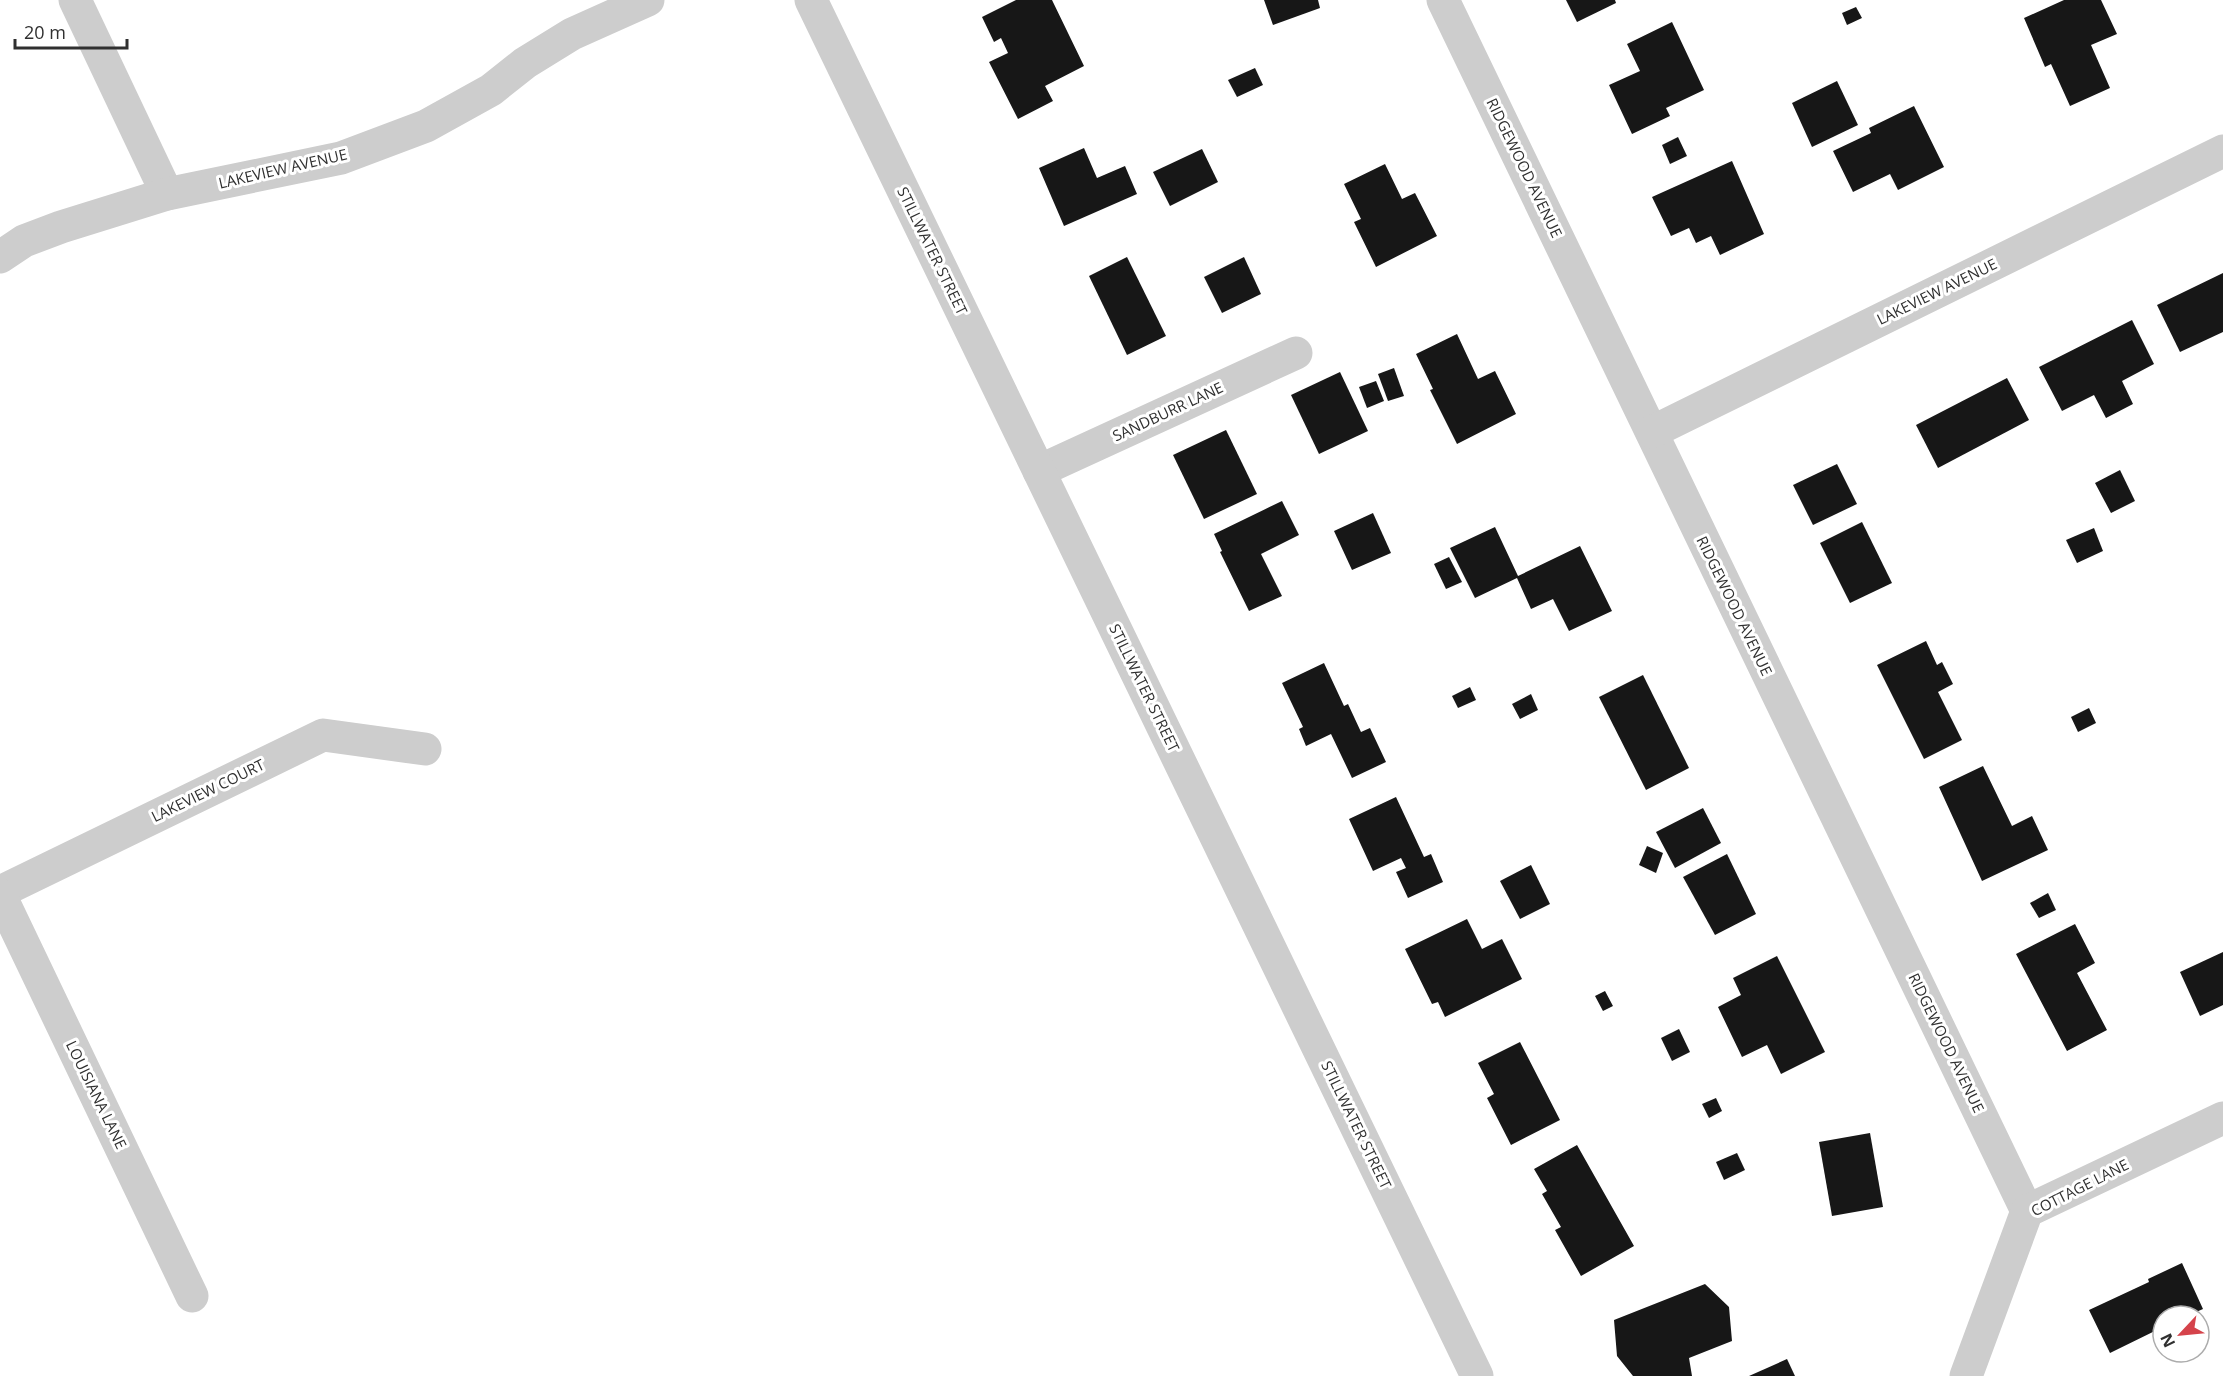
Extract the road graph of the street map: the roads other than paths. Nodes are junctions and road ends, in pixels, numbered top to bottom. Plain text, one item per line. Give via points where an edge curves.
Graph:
1 (75, 0) edge
2 (648, 0) edge
3 (811, 0) edge
4 (1443, 0) edge
5 (2223, 152) edge
6 (167, 194) junction
7 (0, 257) edge
8 (1296, 353) dead end
9 (1652, 432) junction
10 (1039, 471) junction
11 (425, 749) dead end
12 (0, 893) edge
13 (2223, 1118) edge
14 (2027, 1211) junction
15 (192, 1296) dead end
16 (1477, 1376) edge
17 (1966, 1376) edge

1 - 6 street
2 - 6 street, LAKEVIEW AVENUE via 572,34 491,90 426,126 341,158
3 - 10 street, STILLWATER STREET
4 - 9 street, RIDGEWOOD AVENUE
5 - 9 street, LAKEVIEW AVENUE
6 - 7 street, LAKEVIEW AVENUE via 61,227 24,241
8 - 10 street, SANDBURR LANE
9 - 14 street, RIDGEWOOD AVENUE
10 - 16 street, STILLWATER STREET
11 - 12 street, LAKEVIEW COURT via 323,735
12 - 15 street, LOUISIANA LANE
13 - 14 street, COTTAGE LANE
14 - 17 street, COTTAGE LANE

